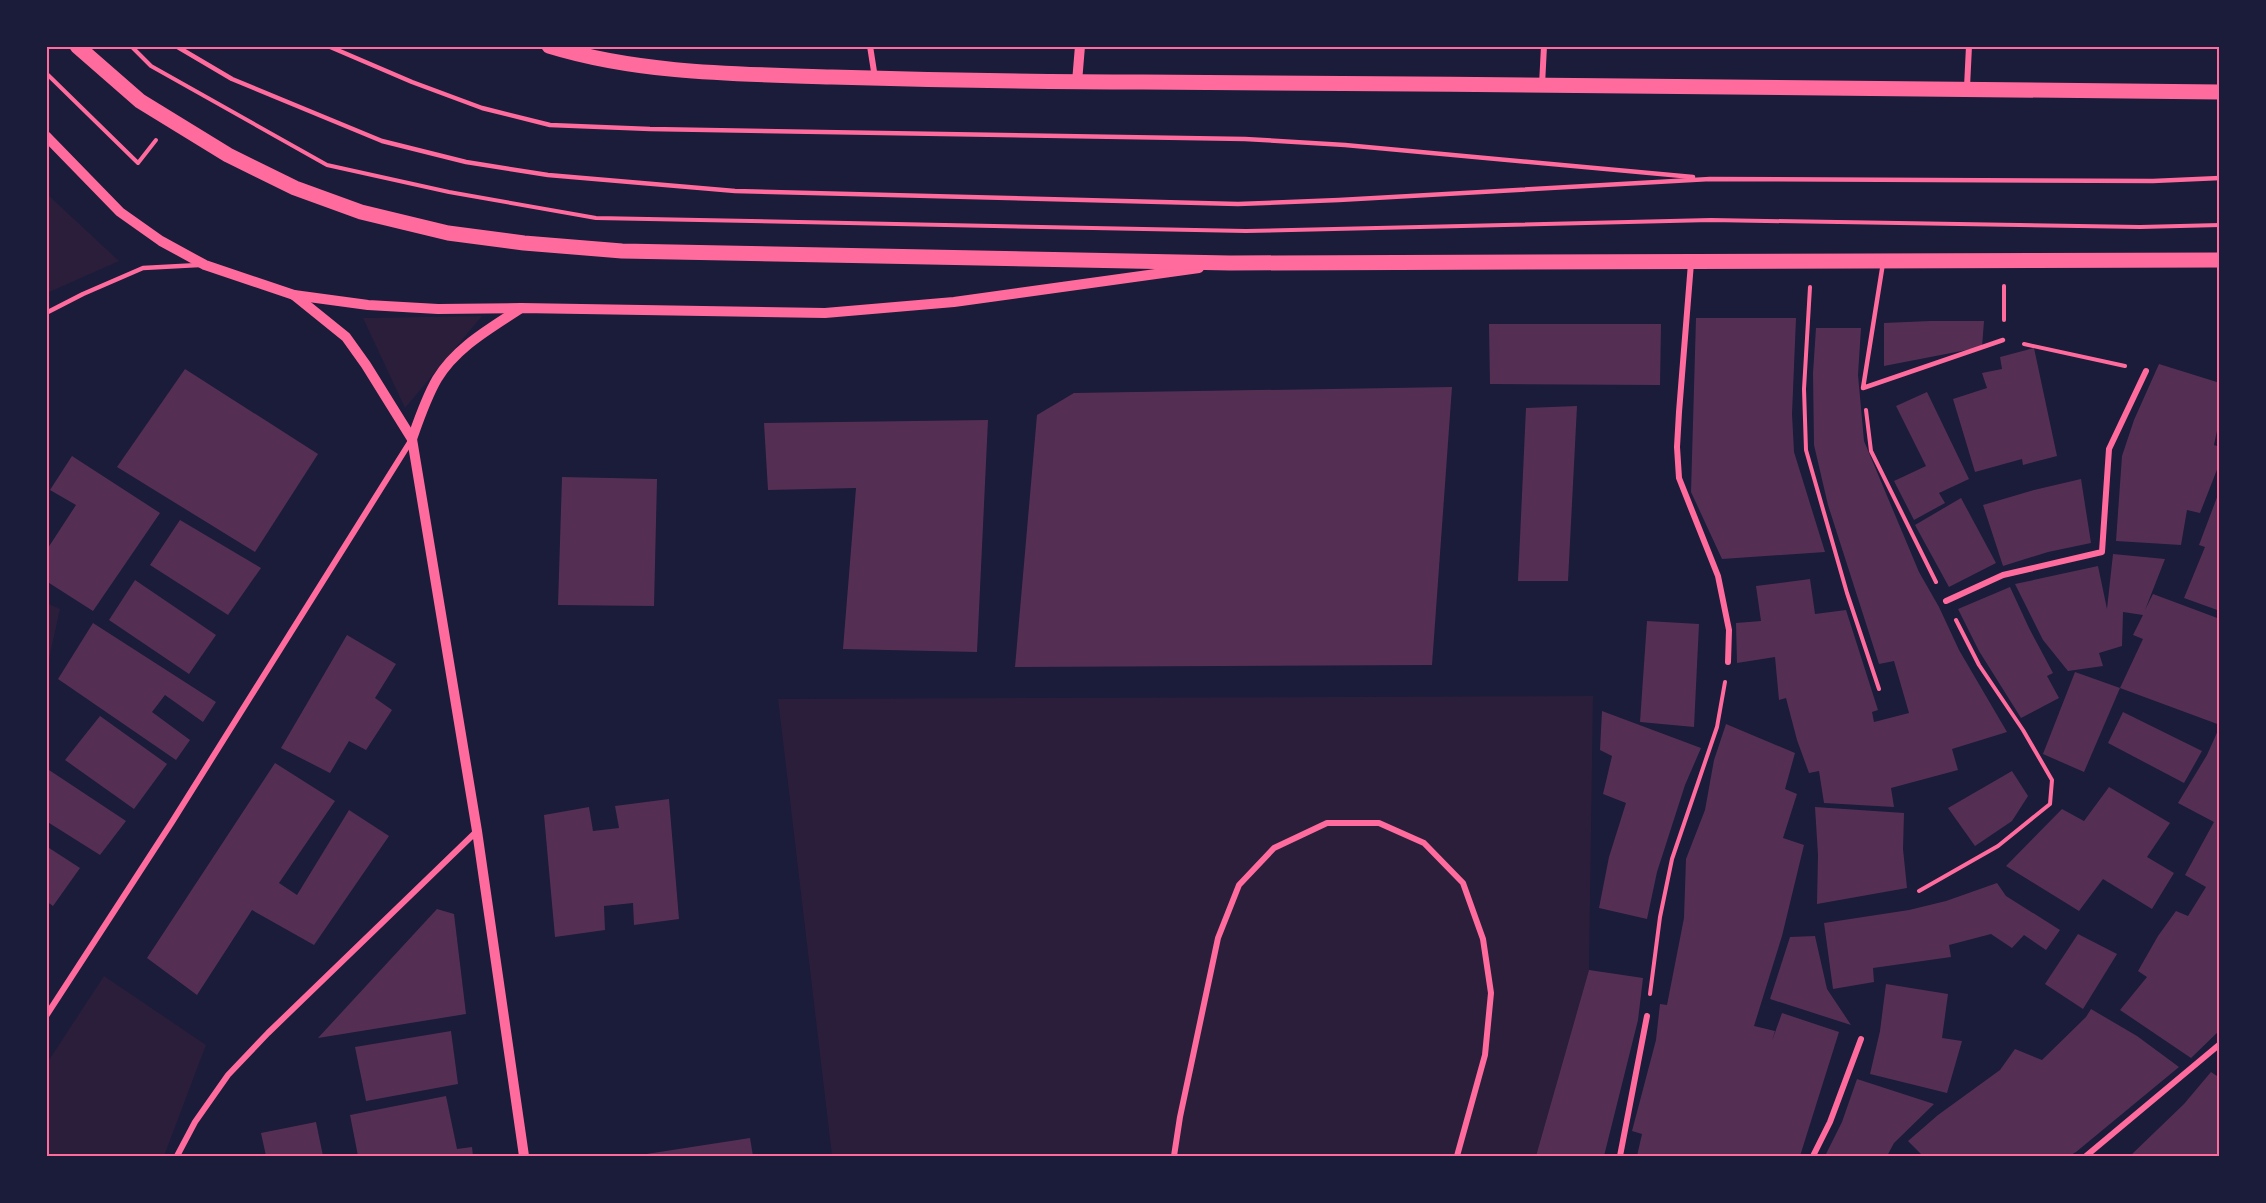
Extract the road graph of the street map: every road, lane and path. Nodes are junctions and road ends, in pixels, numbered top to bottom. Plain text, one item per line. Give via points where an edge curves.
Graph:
1 (77, 46) edge
2 (176, 46) edge
3 (328, 46) edge
4 (549, 46) edge
5 (870, 46) edge
6 (1080, 46) edge
7 (1544, 46) edge
8 (1969, 46) edge
9 (46, 73) edge
10 (875, 78) junction
11 (1077, 82) junction
12 (1542, 86) junction
13 (1967, 88) junction
14 (2220, 93) edge
15 (171, 120) junction
16 (46, 136) edge
17 (2220, 178) edge
18 (1710, 179) junction
19 (1884, 260) junction
20 (2005, 260) junction
21 (2220, 260) edge
22 (1812, 261) junction
23 (1230, 263) junction
24 (1691, 263) junction
25 (205, 265) junction
26 (294, 295) junction
27 (521, 308) junction
28 (46, 313) edge
29 (2003, 340) junction
30 (2146, 371) joint
31 (1863, 388) junction
32 (411, 439) junction
33 (1946, 601) junction
34 (1728, 662) joint
35 (1879, 689) dead end
36 (477, 831) junction
37 (1919, 891) dead end
38 (46, 1016) edge
39 (1647, 1016) joint
40 (1861, 1039) dead end
41 (2220, 1044) edge
42 (2217, 1052) edge
43 (177, 1156) edge
44 (524, 1156) edge
45 (1174, 1156) edge
46 (1457, 1156) edge
47 (1620, 1156) edge
48 (1813, 1156) edge
49 (2086, 1156) edge

1 - 15 main road via 140,101
2 - 18 lane via 232,79 382,141 466,162 548,175 735,191 1238,204
3 - 18 lane via 482,108 550,125 1245,139
4 - 10 main road via 652,67
5 - 10 street
6 - 11 street
7 - 12 street
8 - 13 street
9 - 15 path via 138,163
10 - 11 main road
11 - 12 main road
12 - 13 main road
13 - 14 main road
15 - 23 main road via 228,155 295,188 361,212 448,233 622,251
16 - 25 street via 120,212
17 - 18 lane
19 - 20 main road
19 - 22 main road
19 - 31 lane
20 - 21 main road
20 - 29 path
22 - 24 main road
22 - 35 path via 1804,389 1806,450 1843,582
23 - 24 main road
23 - 27 street via 954,302 825,313
24 - 34 street via 1678,412 1679,478 1718,576 1729,630
25 - 26 street
25 - 28 lane via 143,268
26 - 27 street via 368,305
26 - 32 street via 346,337
27 - 32 street via 466,346 449,363 437,379
29 - 30 path
29 - 31 lane
30 - 33 street via 2109,449 2102,552 2003,575
31 - 33 path via 1871,451
32 - 36 street
32 - 38 street
33 - 37 path via 1979,665 2052,780 2050,804 1998,846
34 - 39 path via 1717,727 1672,859
36 - 43 street via 228,1075
36 - 44 street
39 - 47 street
40 - 48 street
41 - 42 street
42 - 49 street
45 - 46 street via 1218,938 1239,885 1274,848 1327,823 1379,823 1424,843 1463,883 1483,939 1491,993 1485,1055

